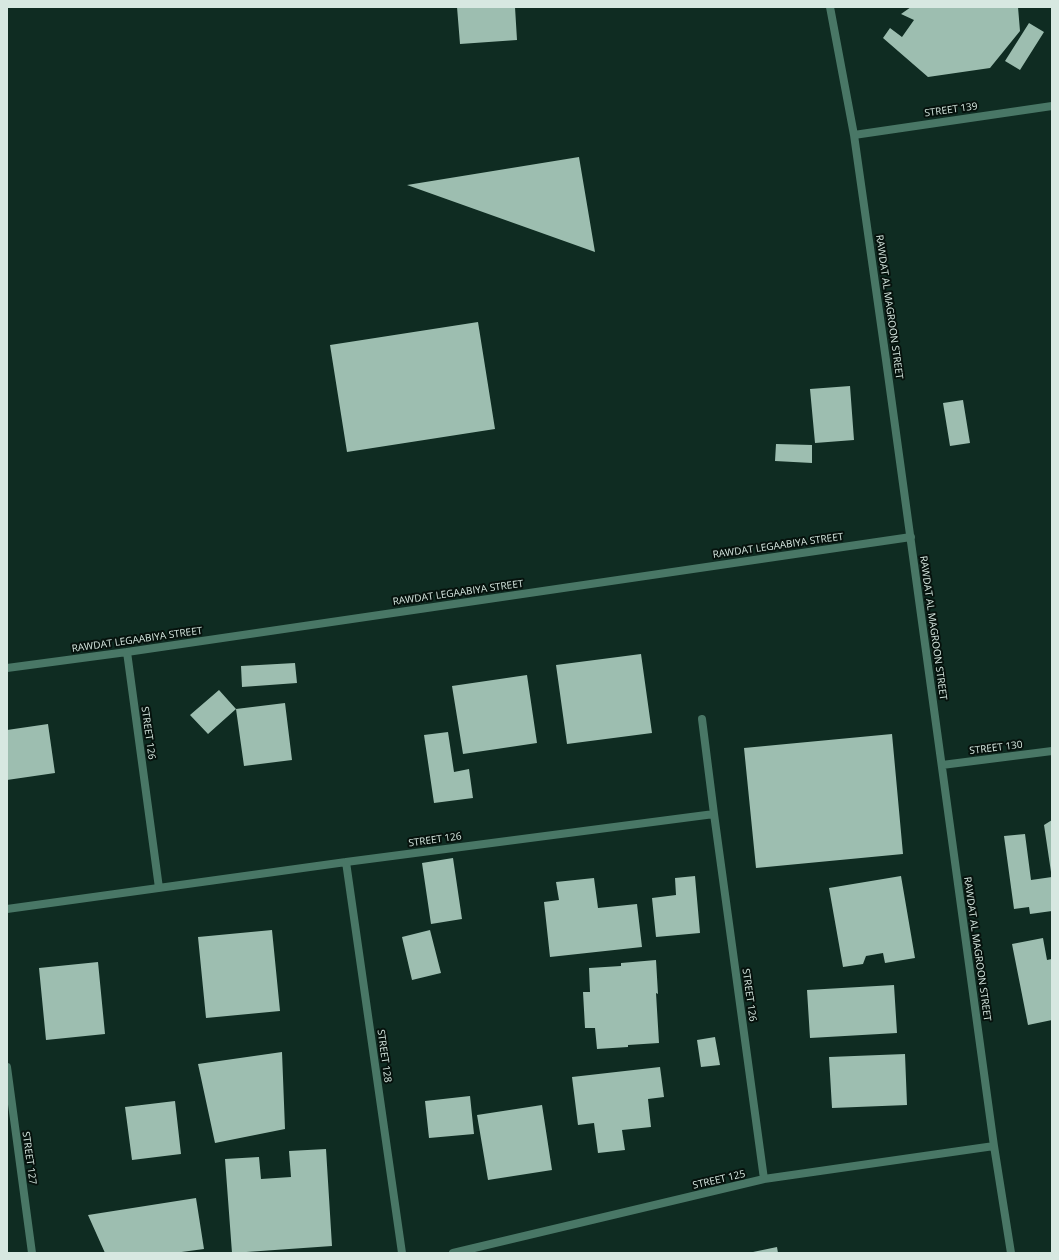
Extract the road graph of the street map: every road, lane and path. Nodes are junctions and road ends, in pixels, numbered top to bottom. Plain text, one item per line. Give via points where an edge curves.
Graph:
1 (830, 7) edge
2 (1052, 106) edge
3 (854, 135) junction
4 (911, 536) junction
5 (126, 652) junction
6 (7, 668) edge
7 (702, 719) dead end
8 (1052, 751) edge
9 (942, 765) junction
10 (714, 814) junction
11 (346, 862) junction
12 (159, 888) junction
13 (7, 910) edge
14 (7, 1067) edge
15 (994, 1146) junction
16 (764, 1179) junction
17 (32, 1253) edge
18 (402, 1253) edge
19 (453, 1253) edge
20 (1011, 1253) edge

1 - 3 street, RAWDAT AL MAGROON STREET
2 - 3 street, STREET 139
3 - 4 street, RAWDAT AL MAGROON STREET
4 - 5 street, RAWDAT LEGAABIYA STREET
4 - 9 street, RAWDAT AL MAGROON STREET
5 - 6 street, RAWDAT LEGAABIYA STREET
5 - 12 street, STREET 126
7 - 10 street, STREET 126
8 - 9 street, STREET 130
9 - 15 street, RAWDAT AL MAGROON STREET
10 - 11 street, STREET 126
10 - 16 street, STREET 126
11 - 12 street, STREET 126
11 - 18 street, STREET 128
12 - 13 street, STREET 126
14 - 17 street, STREET 127
15 - 16 street, STREET 125
15 - 20 street, RAWDAT AL MAGROON STREET
16 - 19 street, STREET 125

